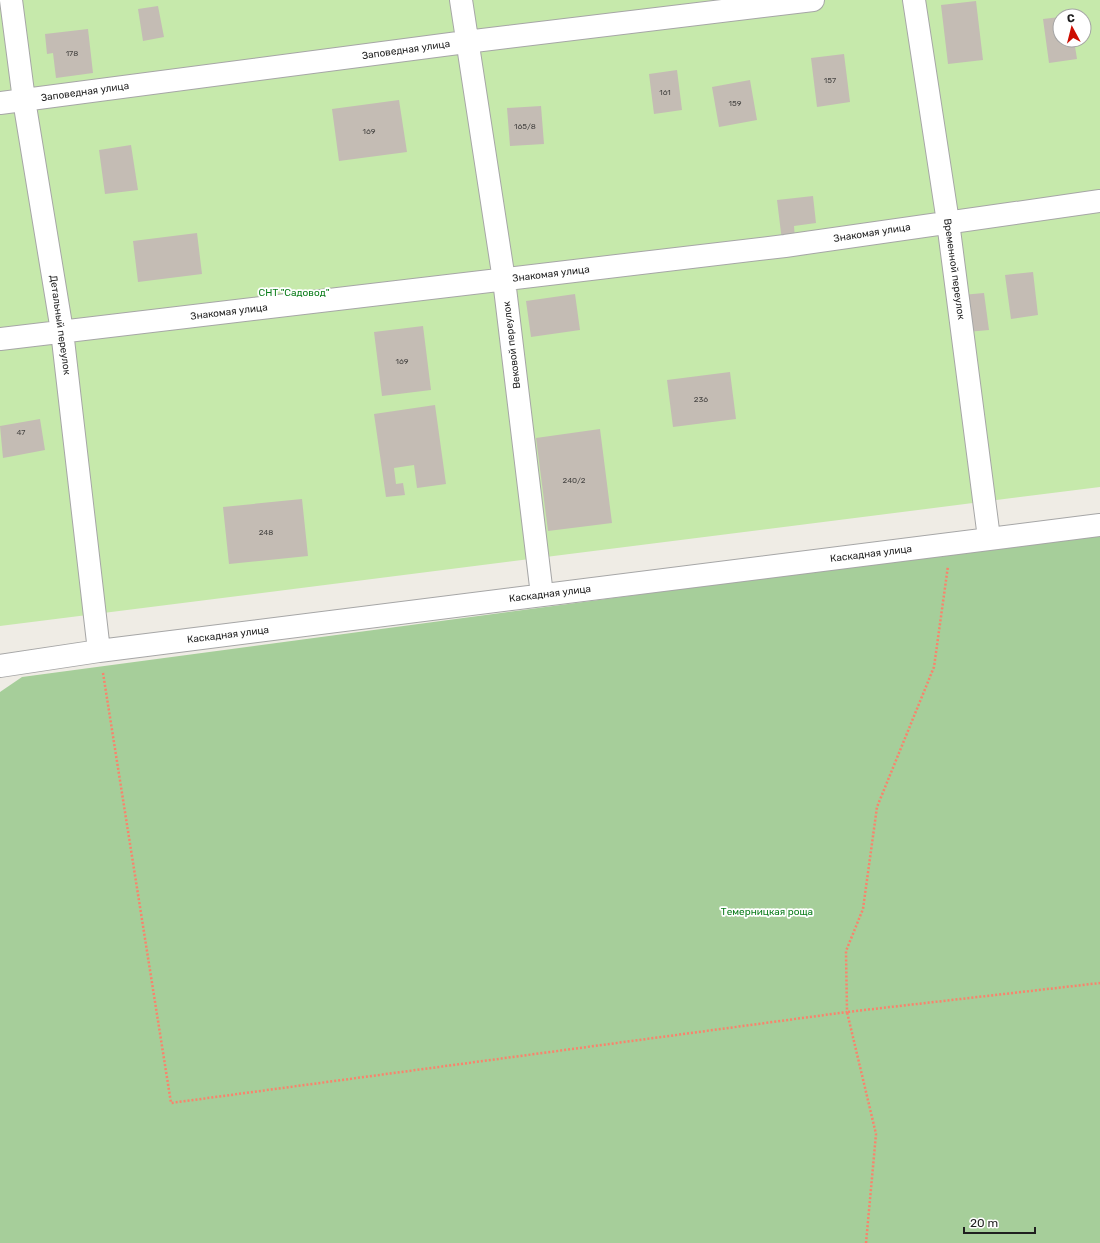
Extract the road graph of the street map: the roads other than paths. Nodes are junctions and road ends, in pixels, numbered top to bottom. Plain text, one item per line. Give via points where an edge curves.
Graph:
1 (11, 0) edge
2 (462, 0) edge
3 (813, 0) edge
4 (914, 0) edge
5 (466, 42) junction
6 (24, 100) junction
7 (0, 103) edge
8 (1100, 201) edge
9 (948, 222) junction
10 (504, 280) junction
11 (62, 331) junction
12 (0, 339) edge
13 (1100, 524) edge
14 (989, 538) junction
15 (542, 595) junction
16 (99, 651) junction
17 (0, 666) edge

1 - 6 street, Детальный переулок
2 - 5 street, Вековой переулок
3 - 5 street, Заповедная улица
4 - 9 street, Временной переулок
5 - 6 street, Заповедная улица
5 - 10 street, Вековой переулок
6 - 7 street, Заповедная улица
6 - 11 street, Детальный переулок
8 - 9 street, Знакомая улица
9 - 10 street, Знакомая улица via 785,246
9 - 14 street, Временной переулок
10 - 11 street, Знакомая улица
10 - 15 street, Вековой переулок
11 - 12 street, Знакомая улица
11 - 16 street, Детальный переулок
13 - 14 street, Каскадная улица
14 - 15 street, Каскадная улица
15 - 16 street, Каскадная улица
16 - 17 street, Каскадная улица

